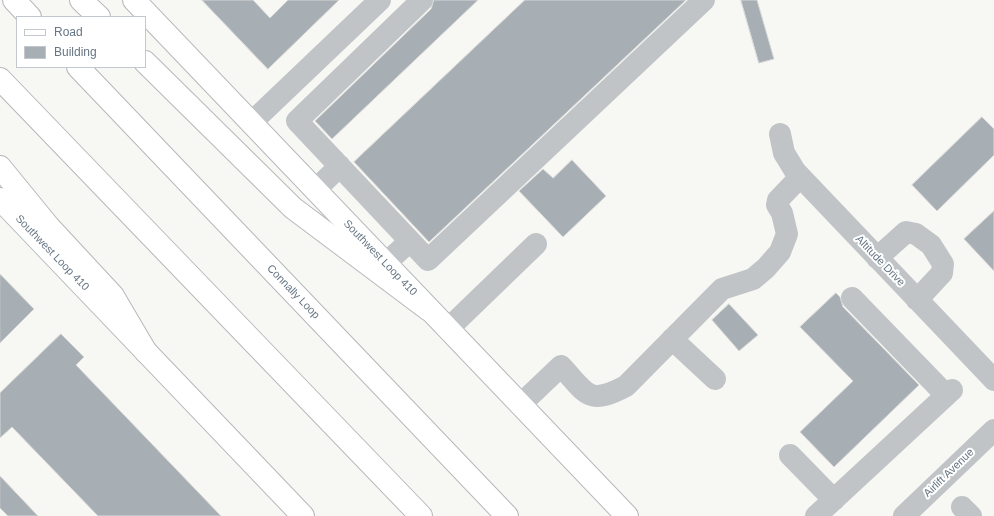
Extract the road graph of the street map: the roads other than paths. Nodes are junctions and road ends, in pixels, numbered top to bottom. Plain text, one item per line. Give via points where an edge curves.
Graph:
1 (14, 0) edge
2 (81, 0) edge
3 (134, 0) edge
4 (380, 0) edge
5 (422, 0) edge
6 (704, 0) edge
7 (29, 16) edge
8 (98, 16) edge
9 (146, 63) edge
10 (79, 68) edge
11 (0, 79) edge
12 (251, 123) junction
13 (780, 134) dead end
14 (340, 166) junction
15 (0, 167) edge
16 (800, 177) junction
17 (315, 190) junction
18 (0, 199) edge
19 (410, 240) junction
20 (536, 244) dead end
21 (877, 258) junction
22 (385, 264) junction
23 (852, 298) dead end
24 (917, 300) junction
25 (429, 310) junction
26 (448, 329) junction
27 (672, 339) junction
28 (146, 352) junction
29 (715, 379) dead end
30 (994, 380) edge
31 (520, 405) junction
32 (994, 430) edge
33 (790, 455) dead end
34 (834, 500) junction
35 (303, 516) edge
36 (420, 516) edge
37 (507, 516) edge
38 (627, 516) edge
39 (816, 516) edge
40 (904, 516) edge

1 - 7 main road
2 - 8 main road
3 - 12 main road, Southwest Loop 410
4 - 12 street
5 - 14 street via 297,121
6 - 19 street via 428,260
9 - 25 main road via 293,208
10 - 37 main road, Connally Loop
11 - 36 main road
12 - 17 main road, Southwest Loop 410
13 - 16 street, Altitude Drive via 784,153 794,172
14 - 17 street
14 - 19 street
15 - 28 main road via 113,296
16 - 21 street, Altitude Drive
16 - 27 street via 778,200 777,205 788,234 780,252 753,278 722,290
17 - 22 main road, Southwest Loop 410
18 - 28 main road, Southwest Loop 410
19 - 22 street
20 - 26 street
21 - 24 street, Altitude Drive
21 - 24 street via 906,232 916,234 931,245 943,264 942,273
22 - 25 main road, Southwest Loop 410
23 - 34 street via 949,392
24 - 30 street, Altitude Drive
25 - 26 main road, Southwest Loop 410
26 - 31 main road, Southwest Loop 410
27 - 29 street
27 - 31 street via 626,386 609,395 588,395 562,366
28 - 35 main road, Southwest Loop 410
31 - 38 main road, Southwest Loop 410
32 - 40 street, Airlift Avenue
33 - 34 street
34 - 39 street

